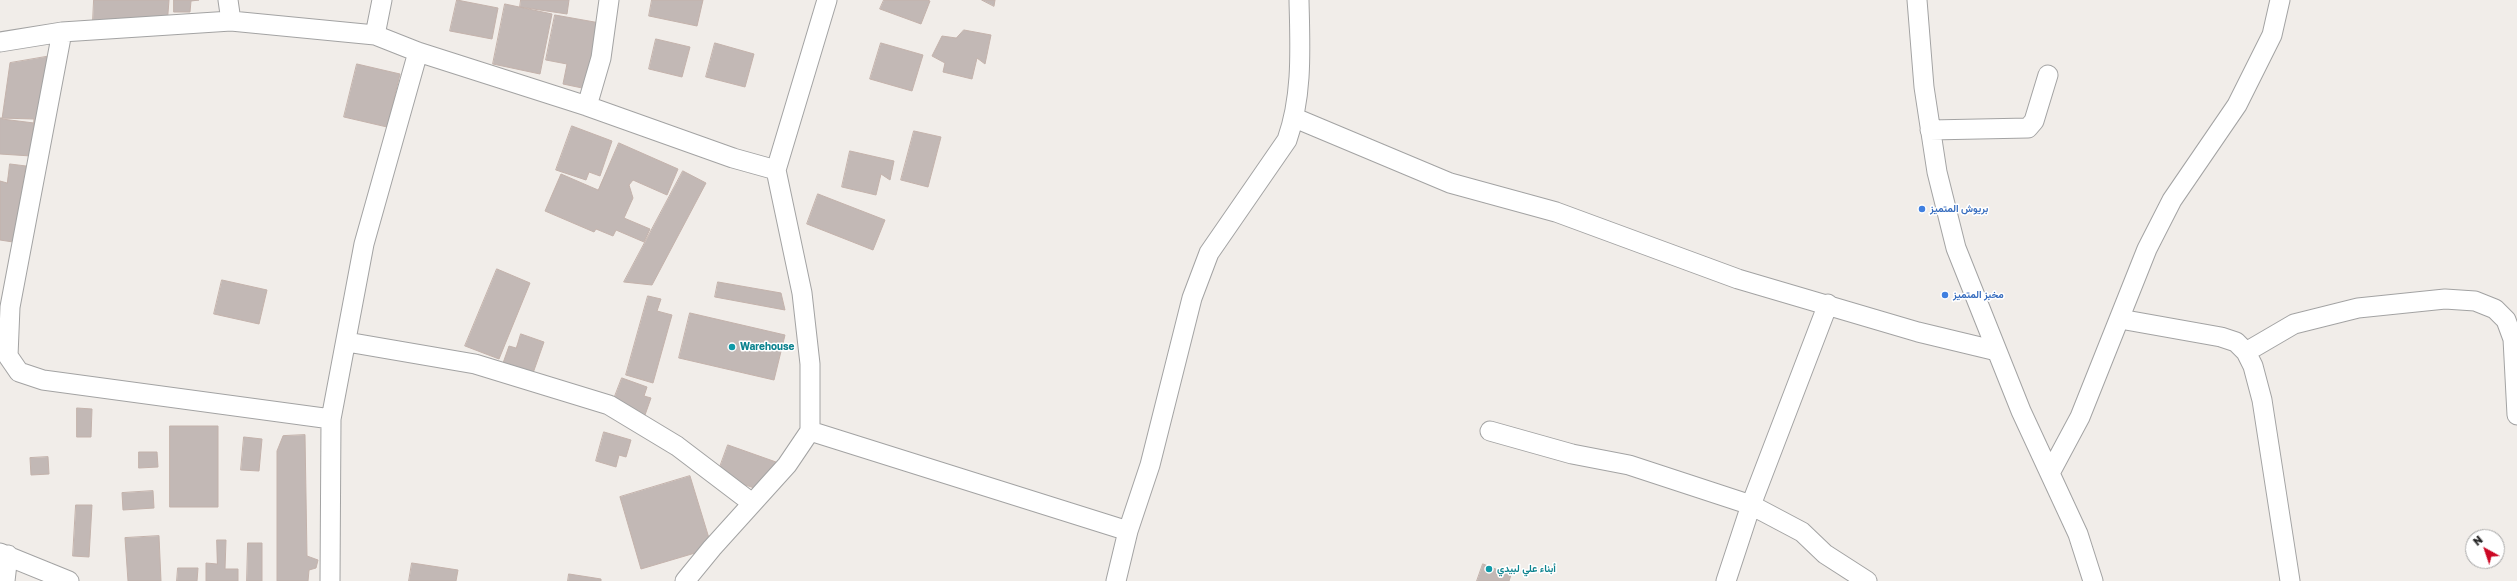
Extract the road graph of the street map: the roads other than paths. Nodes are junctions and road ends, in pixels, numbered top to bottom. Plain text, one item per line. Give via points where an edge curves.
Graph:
1 (228, 0) edge
2 (382, 0) edge
3 (609, 0) edge
4 (827, 0) edge
5 (1299, 0) edge
6 (1917, 0) edge
7 (2280, 0) edge
8 (231, 21) junction
9 (62, 32) junction
10 (375, 35) junction
11 (0, 42) edge
12 (418, 52) junction
13 (2048, 74) dead end
14 (587, 106) junction
15 (1295, 118) junction
16 (1930, 130) junction
17 (776, 170) junction
18 (1828, 304) junction
19 (2120, 319) junction
20 (347, 342) junction
21 (1997, 351) junction
22 (2246, 352) junction
23 (2517, 415) edge
24 (331, 419) junction
25 (810, 431) junction
26 (1490, 431) dead end
27 (2050, 473) junction
28 (752, 503) junction
29 (1751, 505) junction
30 (1128, 531) junction
31 (4, 554) edge
32 (5, 581) edge
33 (69, 581) edge
34 (330, 581) edge
35 (685, 581) edge
36 (1116, 581) edge
37 (1726, 581) edge
38 (1867, 581) edge
39 (2094, 581) edge
40 (2290, 581) edge

1 - 8 street
2 - 10 street
3 - 14 street via 601,58
4 - 17 street
5 - 15 street
6 - 16 street
7 - 19 street via 2272,35 2237,105 2172,200 2147,249
8 - 9 street
8 - 10 street
9 - 11 street
9 - 24 street via 10,307 8,356 19,372 43,380
10 - 12 street
12 - 14 street
12 - 20 street via 364,244
13 - 16 street via 2034,121 2028,128
14 - 17 street via 733,158
15 - 18 street via 1450,183 1556,212 1738,279
15 - 30 street via 1287,140 1209,253 1192,298 1150,465
16 - 21 street via 1937,172 1956,248
17 - 25 street via 802,293 810,364
18 - 21 street via 1918,332
18 - 29 street
19 - 22 street via 2221,337 2236,342
19 - 27 street via 2080,417
20 - 24 street
20 - 28 street via 475,364 608,405 677,446
21 - 27 street via 2020,411
22 - 23 street via 2294,324 2358,308 2445,299 2475,301 2495,309 2506,320 2513,339
22 - 40 street via 2253,366 2262,400
24 - 34 street
25 - 28 street via 787,464
25 - 30 street
26 - 29 street via 1572,454 1629,465
27 - 39 street via 2078,534
28 - 35 street
29 - 37 street
29 - 38 street via 1802,532 1825,554
30 - 36 street
31 - 32 street
31 - 33 street

